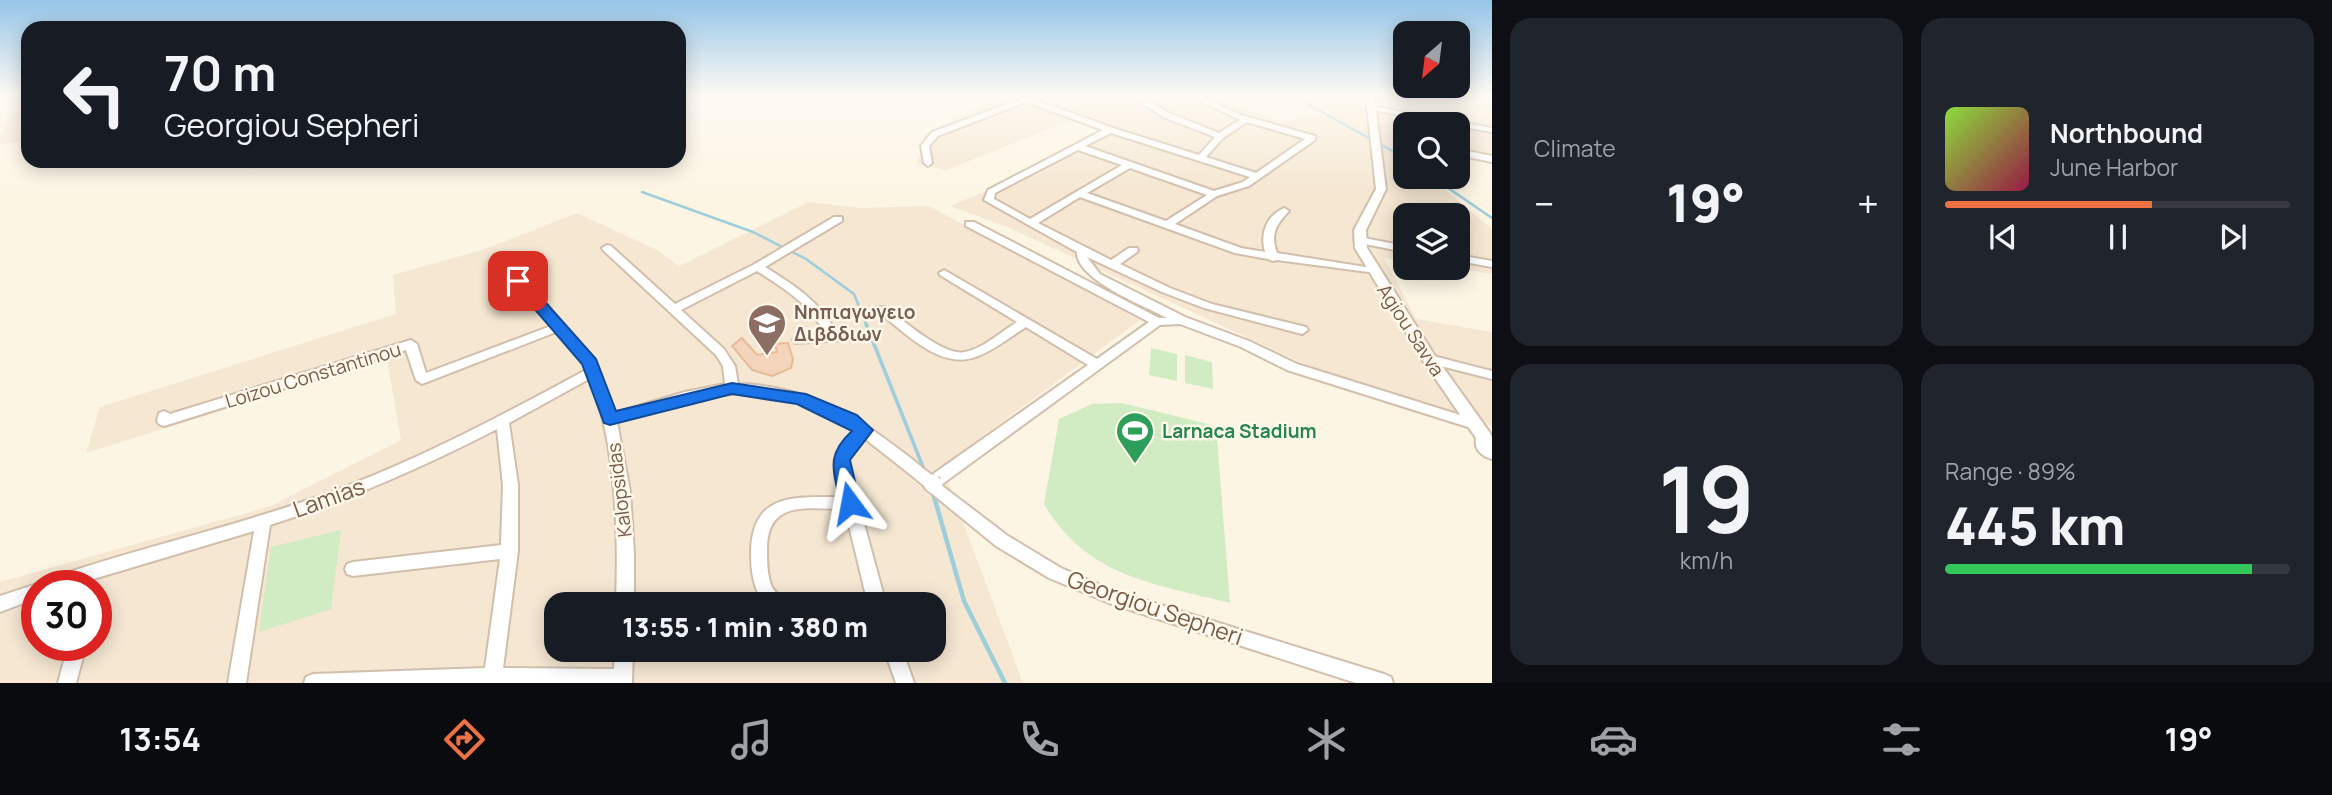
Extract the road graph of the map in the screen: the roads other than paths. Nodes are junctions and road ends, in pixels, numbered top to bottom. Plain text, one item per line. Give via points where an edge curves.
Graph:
1 (951, 128) edge
2 (1104, 128) edge
3 (1199, 128) edge
4 (1233, 128) edge
5 (1274, 128) edge
6 (1375, 128) edge
7 (1110, 130) junction
8 (1220, 136) junction
9 (1078, 147) junction
10 (1470, 154) edge
11 (1200, 158) junction
12 (1492, 159) edge
13 (928, 163) dead end
14 (1128, 165) junction
15 (1257, 176) junction
16 (1080, 194) junction
17 (1214, 194) junction
18 (1284, 211) dead end
19 (838, 219) dead end
20 (1030, 223) junction
21 (970, 225) dead end
22 (1167, 225) junction
23 (1359, 240) junction
24 (1393, 247) edge
25 (607, 248) dead end
26 (1133, 250) dead end
27 (1082, 251) junction
28 (1273, 258) junction
29 (1470, 260) edge
30 (1113, 264) junction
31 (1492, 264) edge
32 (757, 267) junction
33 (1372, 271) junction
34 (944, 273) dead end
35 (518, 281) dead end
36 (676, 308) junction
37 (881, 309) dead end
38 (1181, 320) junction
39 (1026, 322) junction
40 (1157, 322) junction
41 (559, 327) junction
42 (1302, 330) dead end
43 (859, 336) dead end
44 (834, 338) junction
45 (799, 340) dead end
46 (1429, 359) junction
47 (1098, 365) junction
48 (592, 372) junction
49 (1492, 374) edge
50 (732, 388) junction
51 (164, 416) dead end
52 (610, 419) junction
53 (502, 421) junction
54 (1471, 423) junction
55 (864, 430) junction
56 (1490, 447) edge
57 (929, 481) junction
58 (850, 503) junction
59 (262, 521) junction
60 (510, 551) junction
61 (353, 569) dead end
62 (112, 572) edge
63 (625, 592) edge
64 (768, 592) edge
65 (874, 592) edge
66 (21, 597) edge
67 (0, 604) edge
68 (73, 661) edge
69 (624, 662) edge
70 (898, 662) edge
71 (493, 677) junction
72 (623, 681) edge
73 (362, 682) edge
74 (67, 683) edge
75 (237, 683) edge
76 (313, 683) edge
77 (905, 683) edge
78 (1384, 683) edge

1 - 13 street via 935,134 925,146
2 - 7 street
3 - 8 street
4 - 8 street
5 - 15 street via 1312,138
6 - 23 street via 1381,190
7 - 9 street
7 - 11 street
8 - 11 street
9 - 14 street
9 - 20 street via 988,195 994,204
10 - 12 street
11 - 15 street
14 - 16 street
14 - 17 street
15 - 17 street
16 - 20 street
16 - 22 street
17 - 22 street
18 - 28 street via 1268,229
19 - 32 street
20 - 27 street
21 - 40 street
22 - 28 street via 1215,244
23 - 24 street
23 - 33 street, Agiou Savva
25 - 36 street
26 - 30 street
27 - 30 street
27 - 38 street via 1087,268 1096,276
28 - 33 street
29 - 31 street
30 - 42 street via 1189,299
32 - 36 street
32 - 44 street via 810,302
33 - 46 street, Agiou Savva
34 - 39 street
35 - 41 street, Kalopsidas
36 - 50 street via 725,357
37 - 39 street via 942,352 959,357
38 - 40 street
38 - 54 street via 1292,367
39 - 47 street
40 - 47 street
41 - 48 street, Kalopsidas via 590,363
41 - 51 street, Loizou Constantinou via 422,380 411,344 164,421
43 - 44 street
44 - 45 street
46 - 49 street
46 - 54 street, Agiou Savva
47 - 57 street
48 - 52 street, Kalopsidas
48 - 53 street, Lamias
50 - 52 street, Georgiou Sepheri
50 - 55 street, Georgiou Sepheri via 800,398
52 - 63 street, Kalopsidas via 622,491
53 - 59 street, Lamias via 384,478
53 - 60 street via 512,484
54 - 56 street, Agiou Savva
55 - 57 street, Georgiou Sepheri
55 - 58 street via 841,460
57 - 78 street, Georgiou Sepheri via 1002,541 1055,573 1109,596
58 - 64 street via 789,504 765,518 757,536 762,585
58 - 65 street
59 - 62 street, Lamias
59 - 75 street
60 - 61 street
60 - 71 street
66 - 67 street
68 - 74 street
69 - 72 street
70 - 77 street
71 - 72 street
71 - 73 street
73 - 76 street

